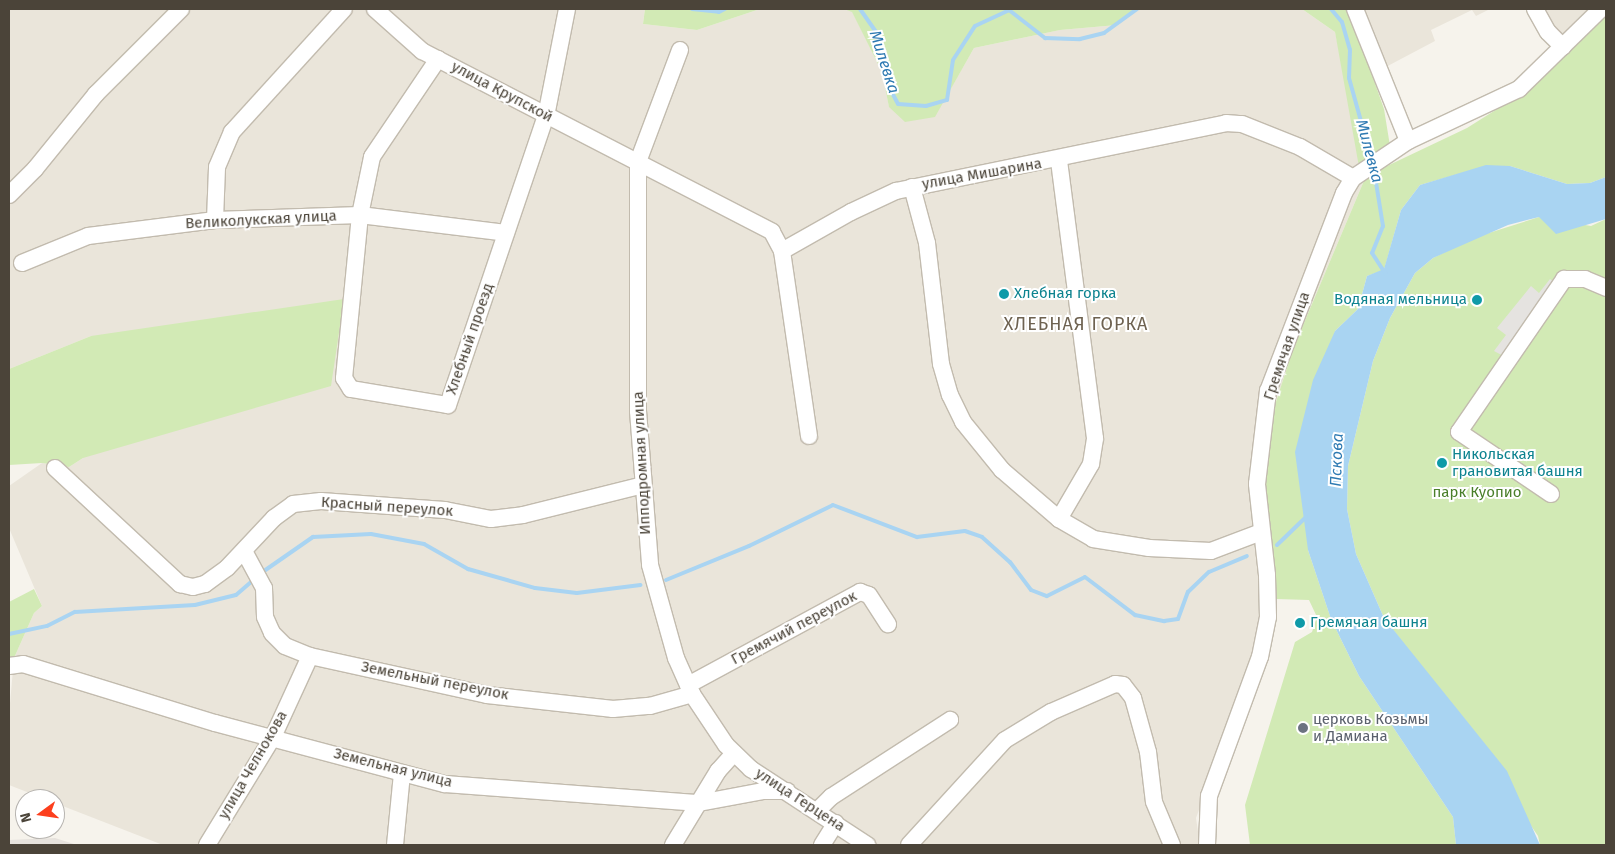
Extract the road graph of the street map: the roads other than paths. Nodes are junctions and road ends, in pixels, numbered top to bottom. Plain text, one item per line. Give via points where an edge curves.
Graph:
1 (181, 9) edge
2 (344, 9) edge
3 (375, 9) edge
4 (567, 9) edge
5 (1355, 9) edge
6 (1535, 9) edge
7 (1601, 9) edge
8 (1563, 46) junction
9 (680, 50) dead end
10 (438, 59) junction
11 (546, 116) junction
12 (1401, 146) junction
13 (1059, 160) junction
14 (638, 162) junction
15 (1357, 175) junction
16 (912, 187) junction
17 (9, 194) edge
18 (360, 215) junction
19 (215, 220) junction
20 (506, 233) junction
21 (782, 251) junction
22 (22, 263) dead end
23 (1606, 288) edge
24 (809, 436) dead end
25 (56, 468) dead end
26 (643, 485) junction
27 (1551, 494) dead end
28 (1059, 520) junction
29 (1262, 536) junction
30 (244, 551) junction
31 (888, 624) dead end
32 (310, 656) junction
33 (9, 666) edge
34 (690, 689) junction
35 (950, 720) dead end
36 (273, 737) junction
37 (734, 753) junction
38 (402, 773) junction
39 (787, 791) junction
40 (699, 803) junction
41 (817, 811) junction
42 (836, 823) junction
43 (207, 845) edge
44 (395, 845) edge
45 (674, 845) edge
46 (822, 845) edge
47 (867, 845) edge
48 (910, 845) edge
49 (1172, 845) edge
50 (1207, 845) edge

1 - 17 street via 96,94 35,169
2 - 19 street via 232,132 217,167
3 - 10 street, улица Крупской via 422,51
4 - 11 street, Хлебный проезд
5 - 12 street
6 - 8 street via 1548,32
7 - 8 street, Гремячая улица
8 - 12 street, Гремячая улица via 1519,89
9 - 14 street, Ипподромная улица
10 - 11 street, улица Крупской
10 - 18 street via 372,157
11 - 14 street, улица Крупской
11 - 20 street, Хлебный проезд
12 - 15 street, Гремячая улица
13 - 15 street, улица Мишарина via 1196,129 1242,124 1300,146
13 - 16 street, улица Мишарина
13 - 28 street via 1095,438 1091,464
14 - 21 street via 772,232
14 - 26 street, Ипподромная улица via 638,412
15 - 29 street, Гремячая улица via 1344,193 1268,392 1257,484
16 - 21 street, улица Мишарина via 851,212
16 - 28 street via 927,243 942,364 950,394 980,447
18 - 19 street, Великолукская улица
18 - 20 street, Великолукская улица
18 - 20 street, Хлебный проезд via 344,378 351,389 448,405
19 - 22 street, Великолукская улица via 88,236
21 - 24 street
23 - 27 street via 1585,279 1564,279 1459,432
25 - 30 street, Красный переулок via 180,584 193,587 205,584
26 - 30 street, Красный переулок via 523,516 491,519 445,510 321,501 293,504 274,518
26 - 34 street, Ипподромная улица via 650,566 676,658
28 - 29 street via 1092,540 1149,548 1211,551
29 - 50 street, Гремячая улица via 1268,616 1260,657 1209,796
30 - 32 street, Земельный переулок via 264,588 265,617 272,634 285,646
31 - 34 street, Гремячий переулок via 869,595 860,592
32 - 34 street, Земельный переулок via 487,695 612,709 650,706
32 - 36 street, улица Челнокова
33 - 36 street, Земельная улица via 23,664 207,721
34 - 37 street, Ипподромная улица
35 - 41 street via 831,797
36 - 38 street, Земельная улица
36 - 43 street, улица Челнокова
37 - 39 street, улица Герцена via 751,769
37 - 40 street
38 - 40 street, Земельная улица via 464,786
38 - 44 street
39 - 40 street, Земельная улица via 764,791
39 - 41 street, улица Герцена
40 - 45 street
41 - 42 street, улица Герцена
42 - 46 street
42 - 47 street, улица Герцена
48 - 49 street via 1005,740 1028,724 1088,693 1115,684 1123,685 1134,698 1148,752 1154,802

